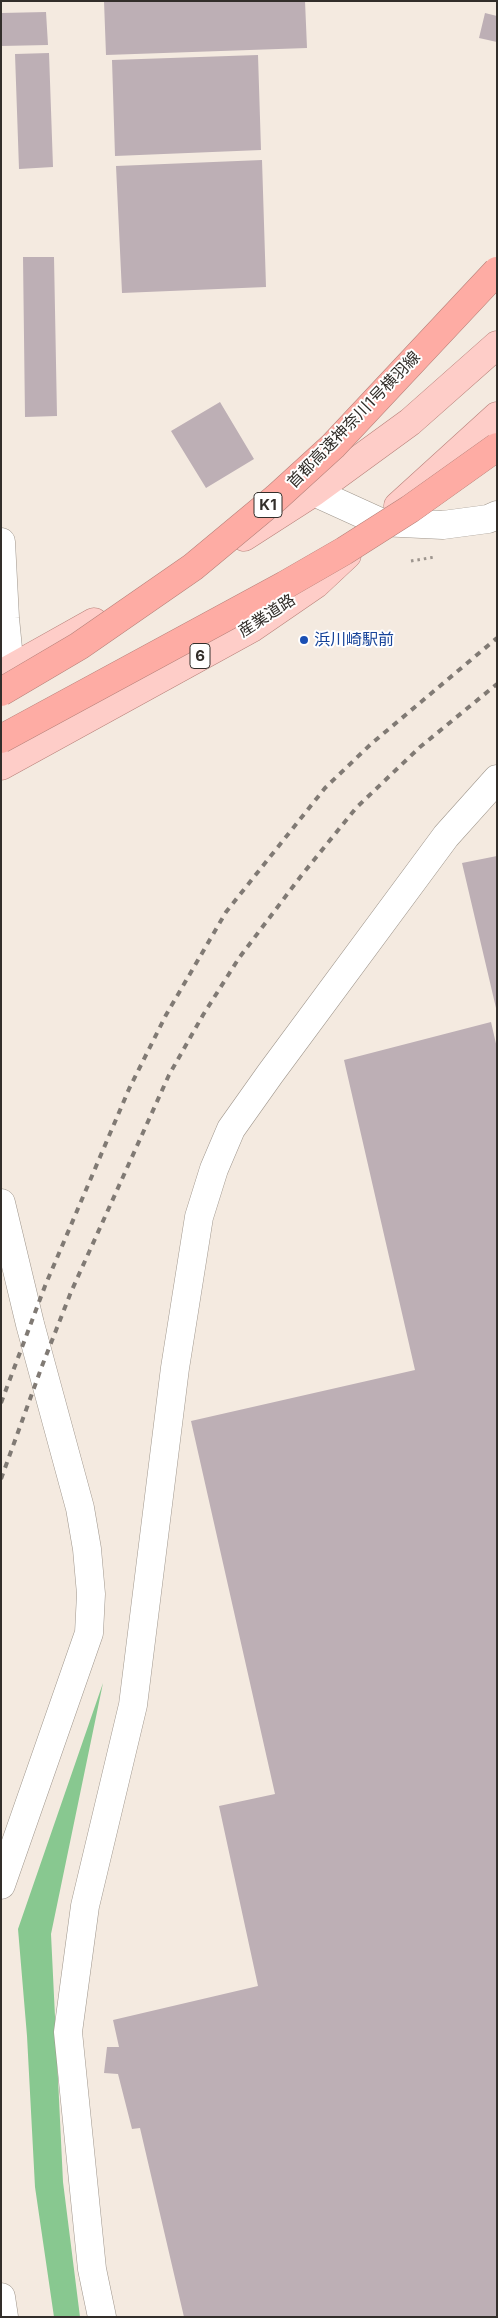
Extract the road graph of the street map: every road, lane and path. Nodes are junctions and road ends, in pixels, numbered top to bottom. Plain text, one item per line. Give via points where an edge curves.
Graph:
1 (497, 271) edge
2 (497, 345) edge
3 (497, 416) edge
4 (497, 447) edge
5 (314, 492) junction
6 (497, 515) edge
7 (380, 522) junction
8 (1, 542) edge
9 (4, 679) edge
10 (1, 740) edge
11 (1, 766) edge
12 (497, 779) edge
13 (1, 1202) edge
14 (1, 1885) edge
15 (1, 2297) edge
16 (4, 2317) edge
17 (102, 2317) edge

1 - 9 highway, 首都高速神奈川1号横羽線 / K1, bridge via 333,446 193,567 79,646
2 - 5 main road via 410,422
3 - 7 main road, 産業道路 / 6
4 - 10 highway, bridge via 344,551
5 - 7 street
5 - 9 main road
6 - 7 street via 443,525
7 - 11 main road, 産業道路 / 6 via 316,584 252,628
8 - 9 street
12 - 17 street via 446,836 231,1130 214,1169 199,1218 175,1368 133,1705 85,1906 68,2032 92,2269
13 - 14 street via 80,1508 91,1594 90,1633
15 - 16 street

